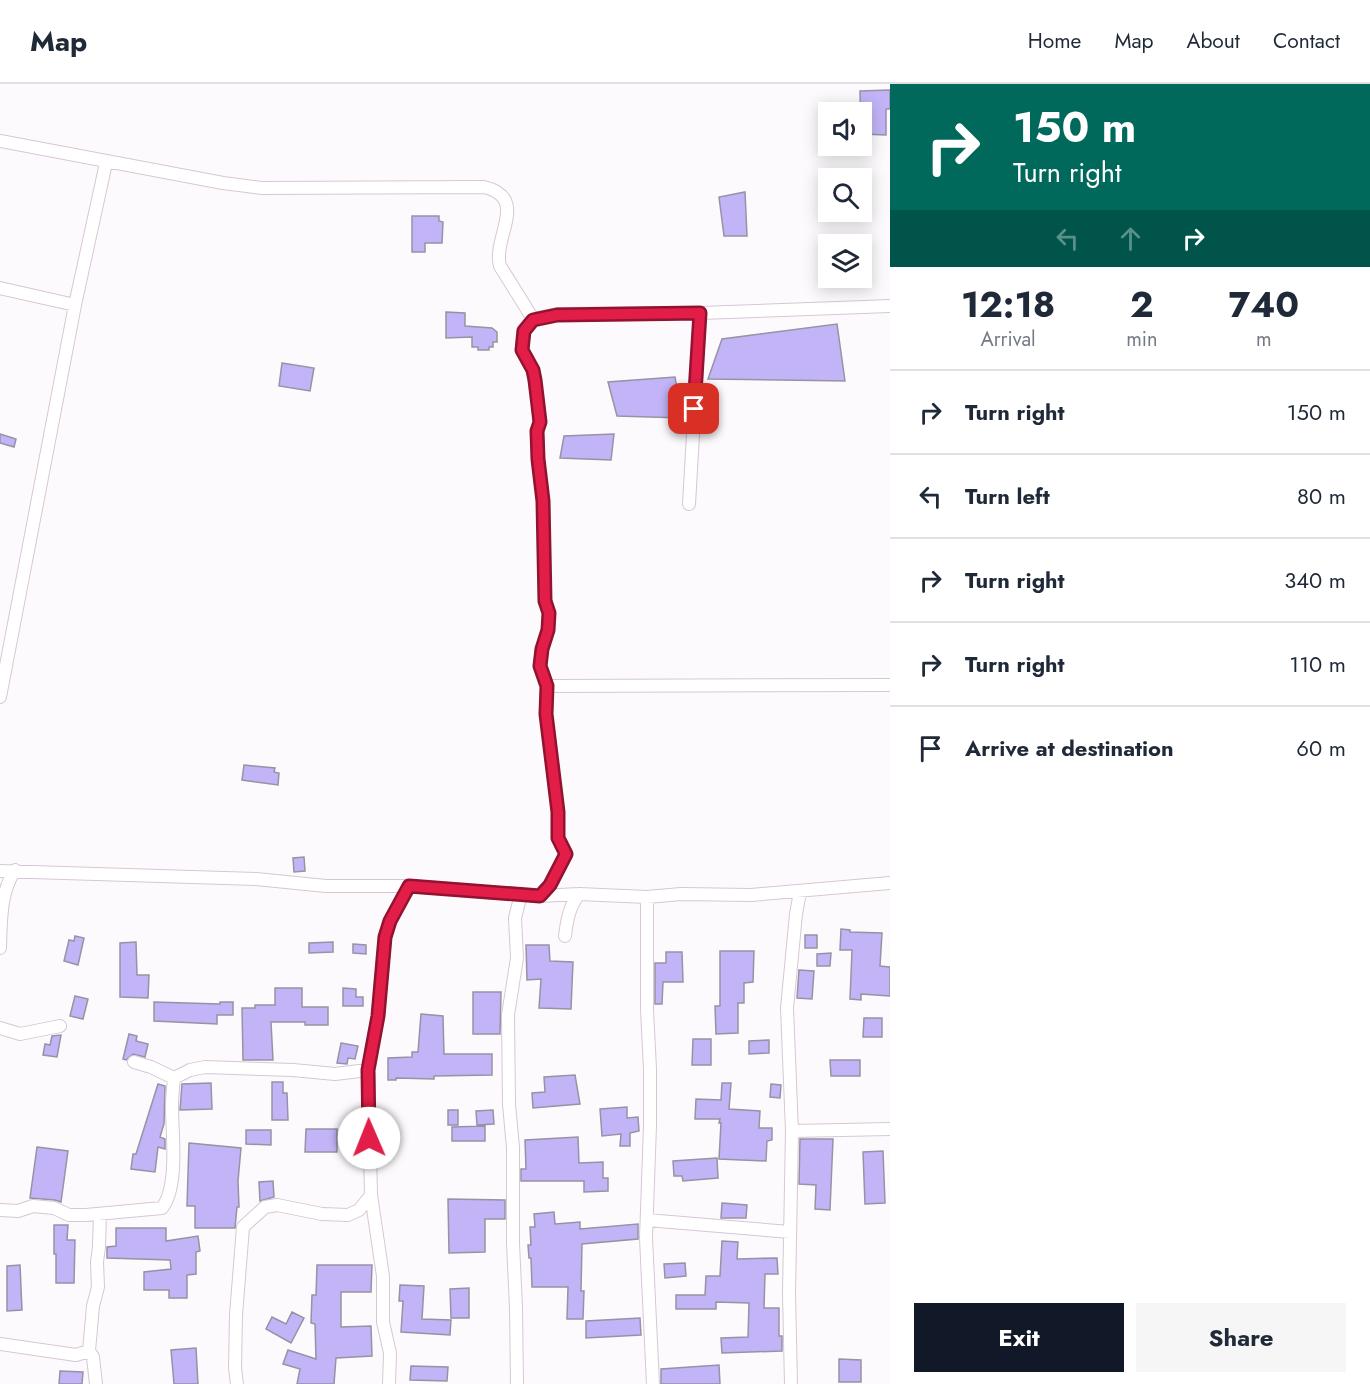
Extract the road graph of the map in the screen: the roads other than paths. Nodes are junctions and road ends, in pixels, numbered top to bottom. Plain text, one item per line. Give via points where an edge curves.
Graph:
1 (0, 141) edge
2 (106, 163) junction
3 (0, 288) edge
4 (75, 305) junction
5 (890, 306) edge
6 (700, 313) junction
7 (533, 320) junction
8 (689, 504) dead end
9 (890, 685) edge
10 (547, 686) junction
11 (0, 697) edge
12 (15, 870) junction
13 (0, 871) edge
14 (890, 883) edge
15 (409, 886) junction
16 (800, 892) junction
17 (521, 894) junction
18 (579, 894) junction
19 (540, 896) junction
20 (648, 897) junction
21 (565, 936) dead end
22 (0, 948) edge
23 (60, 1026) dead end
24 (0, 1028) edge
25 (134, 1062) dead end
26 (368, 1070) junction
27 (174, 1078) junction
28 (890, 1129) edge
29 (792, 1131) junction
30 (371, 1195) junction
31 (0, 1210) edge
32 (100, 1214) junction
33 (647, 1220) junction
34 (790, 1232) junction
35 (0, 1344) edge
36 (89, 1351) junction
37 (96, 1384) edge
38 (237, 1384) edge
39 (388, 1384) edge
40 (517, 1384) edge
41 (652, 1384) edge
42 (791, 1384) edge

1 - 2 street
2 - 4 street
2 - 7 street via 262,188 493,189 506,202 508,211 499,260
3 - 4 street
4 - 11 street
5 - 6 street
6 - 7 street via 557,315
6 - 8 street
7 - 10 street via 524,331 522,350 533,370 540,422 538,459 545,601 549,613 540,666
9 - 10 street
10 - 19 street via 546,714 558,838 566,854
12 - 13 street
12 - 15 street via 256,879 326,886
12 - 22 street via 3,891
14 - 16 street
15 - 17 street
15 - 26 street via 385,937 378,1016
16 - 20 street
16 - 29 street via 787,1008
17 - 19 street
17 - 40 street via 515,918 517,958 508,1015
18 - 19 street
18 - 20 street
18 - 21 street via 567,915
20 - 33 street
23 - 24 street via 20,1034
25 - 27 street
26 - 27 street via 335,1074 205,1067
26 - 30 street
27 - 32 street via 172,1168 167,1202 162,1208
28 - 29 street
29 - 34 street
30 - 38 street via 360,1210 348,1215 277,1205 265,1207 243,1227 236,1315
30 - 39 street via 383,1276 383,1323 390,1353
31 - 32 street via 18,1211 33,1206 54,1208 69,1215
32 - 36 street via 98,1287
33 - 34 street
33 - 41 street
34 - 42 street
35 - 36 street via 76,1355
36 - 37 street

